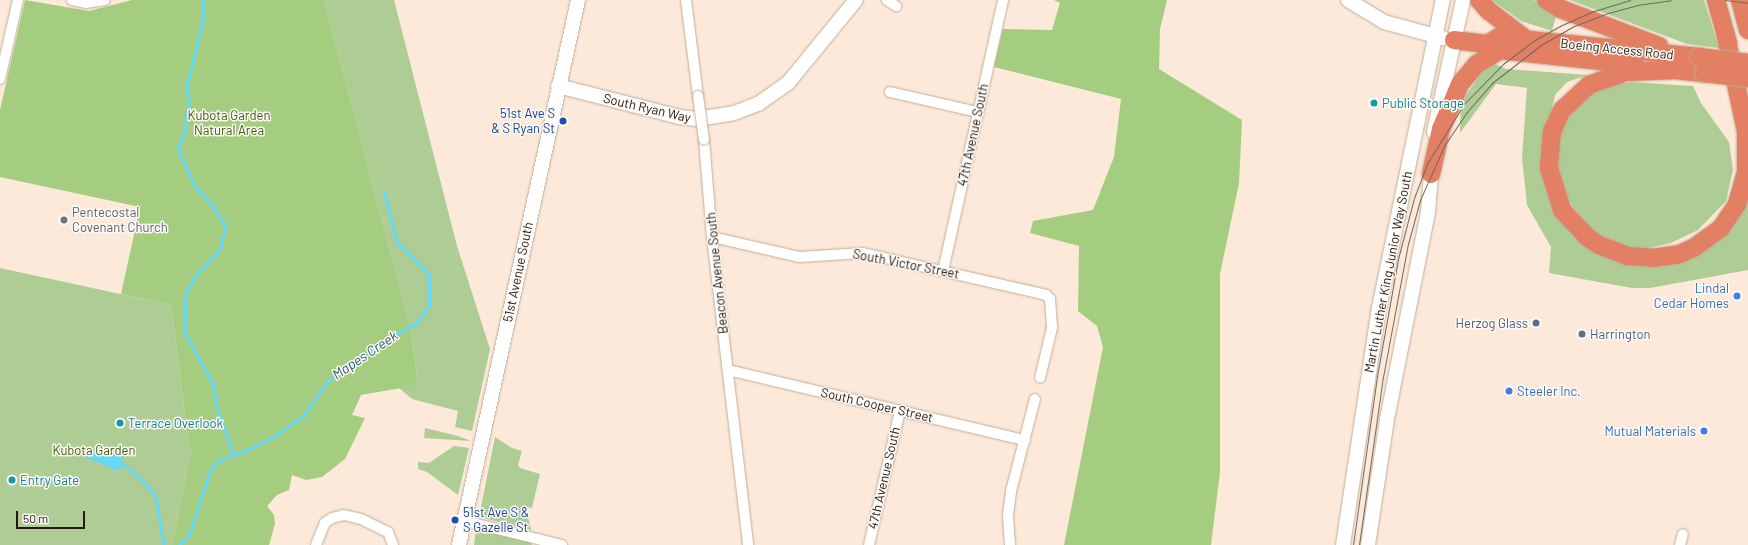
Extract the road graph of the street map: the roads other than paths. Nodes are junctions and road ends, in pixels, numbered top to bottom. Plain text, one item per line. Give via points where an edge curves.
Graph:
1 (18, 0) edge
2 (72, 0) edge
3 (105, 0) edge
4 (578, 0) edge
5 (686, 0) edge
6 (856, 0) edge
7 (887, 0) edge
8 (1003, 0) edge
9 (1348, 0) edge
10 (1443, 0) edge
11 (1463, 0) edge
12 (1479, 0) edge
13 (1546, 0) edge
14 (1716, 0) edge
15 (1740, 0) edge
16 (896, 6) dead end
17 (1748, 30) edge
18 (1725, 32) junction
19 (1435, 36) junction
20 (1454, 40) junction
21 (1528, 40) junction
22 (1494, 47) junction
23 (1748, 63) edge
24 (1692, 64) junction
25 (1748, 78) edge
26 (0, 79) edge
27 (558, 86) junction
28 (890, 92) dead end
29 (1748, 111) edge
30 (977, 112) junction
31 (1432, 174) junction
32 (712, 237) junction
33 (943, 271) junction
34 (728, 370) junction
35 (1040, 378) dead end
36 (1034, 398) dead end
37 (900, 411) junction
38 (1025, 440) junction
39 (465, 521) junction
40 (1683, 534) dead end
41 (316, 545) edge
42 (393, 545) edge
43 (459, 545) edge
44 (562, 545) edge
45 (748, 545) edge
46 (869, 545) edge
47 (1010, 545) edge
48 (1343, 545) edge
49 (1368, 545) edge
50 (1680, 545) edge

1 - 26 street
2 - 3 street via 86,3
4 - 27 main road, 51st Avenue South
5 - 32 street, Beacon Avenue South, bridge via 704,140
6 - 27 main road, South Ryan Way via 788,83 758,104 734,114 697,119 680,118
7 - 16 street
8 - 30 street, 47th Avenue South
9 - 19 main road via 1384,22
10 - 19 main road, Martin Luther King Junior Way South
11 - 20 main road, Martin Luther King Junior Way South
12 - 21 highway via 1489,11
13 - 24 highway via 1561,9
14 - 18 highway
15 - 17 highway
18 - 24 highway via 1746,131 1746,173 1737,204 1721,228 1695,248 1680,254 1653,258 1627,256 1599,245 1587,237 1562,210 1549,168 1552,131 1562,110 1589,85 1626,72
18 - 29 highway
19 - 20 main road, Boeing Access Road
19 - 48 main road, Martin Luther King Junior Way South via 1378,308
20 - 22 highway, Boeing Access Road
20 - 31 main road, Martin Luther King Junior Way South via 1435,124
21 - 22 highway, Boeing Access Road via 1499,37
21 - 24 highway, Boeing Access Road
22 - 24 highway, Boeing Access Road
22 - 31 highway via 1460,84 1441,129
23 - 24 highway, Boeing Access Road, bridge
24 - 25 highway, Boeing Access Road, bridge
27 - 39 main road, 51st Avenue South
28 - 30 street
30 - 33 street, 47th Avenue South
31 - 49 main road, Martin Luther King Junior Way South via 1428,212 1387,419
32 - 33 street, South Victor Street via 798,257 863,253
32 - 34 street, Beacon Avenue South
33 - 35 street, South Victor Street via 1050,299 1052,328
34 - 37 street, South Cooper Street
34 - 45 street, Beacon Avenue South
36 - 38 street
37 - 38 street, South Cooper Street
37 - 46 street, 47th Avenue South
38 - 47 street via 1010,498
39 - 43 main road, 51st Avenue South
39 - 44 street
40 - 50 street
41 - 42 street via 324,525 332,518 344,515 360,519 388,532

